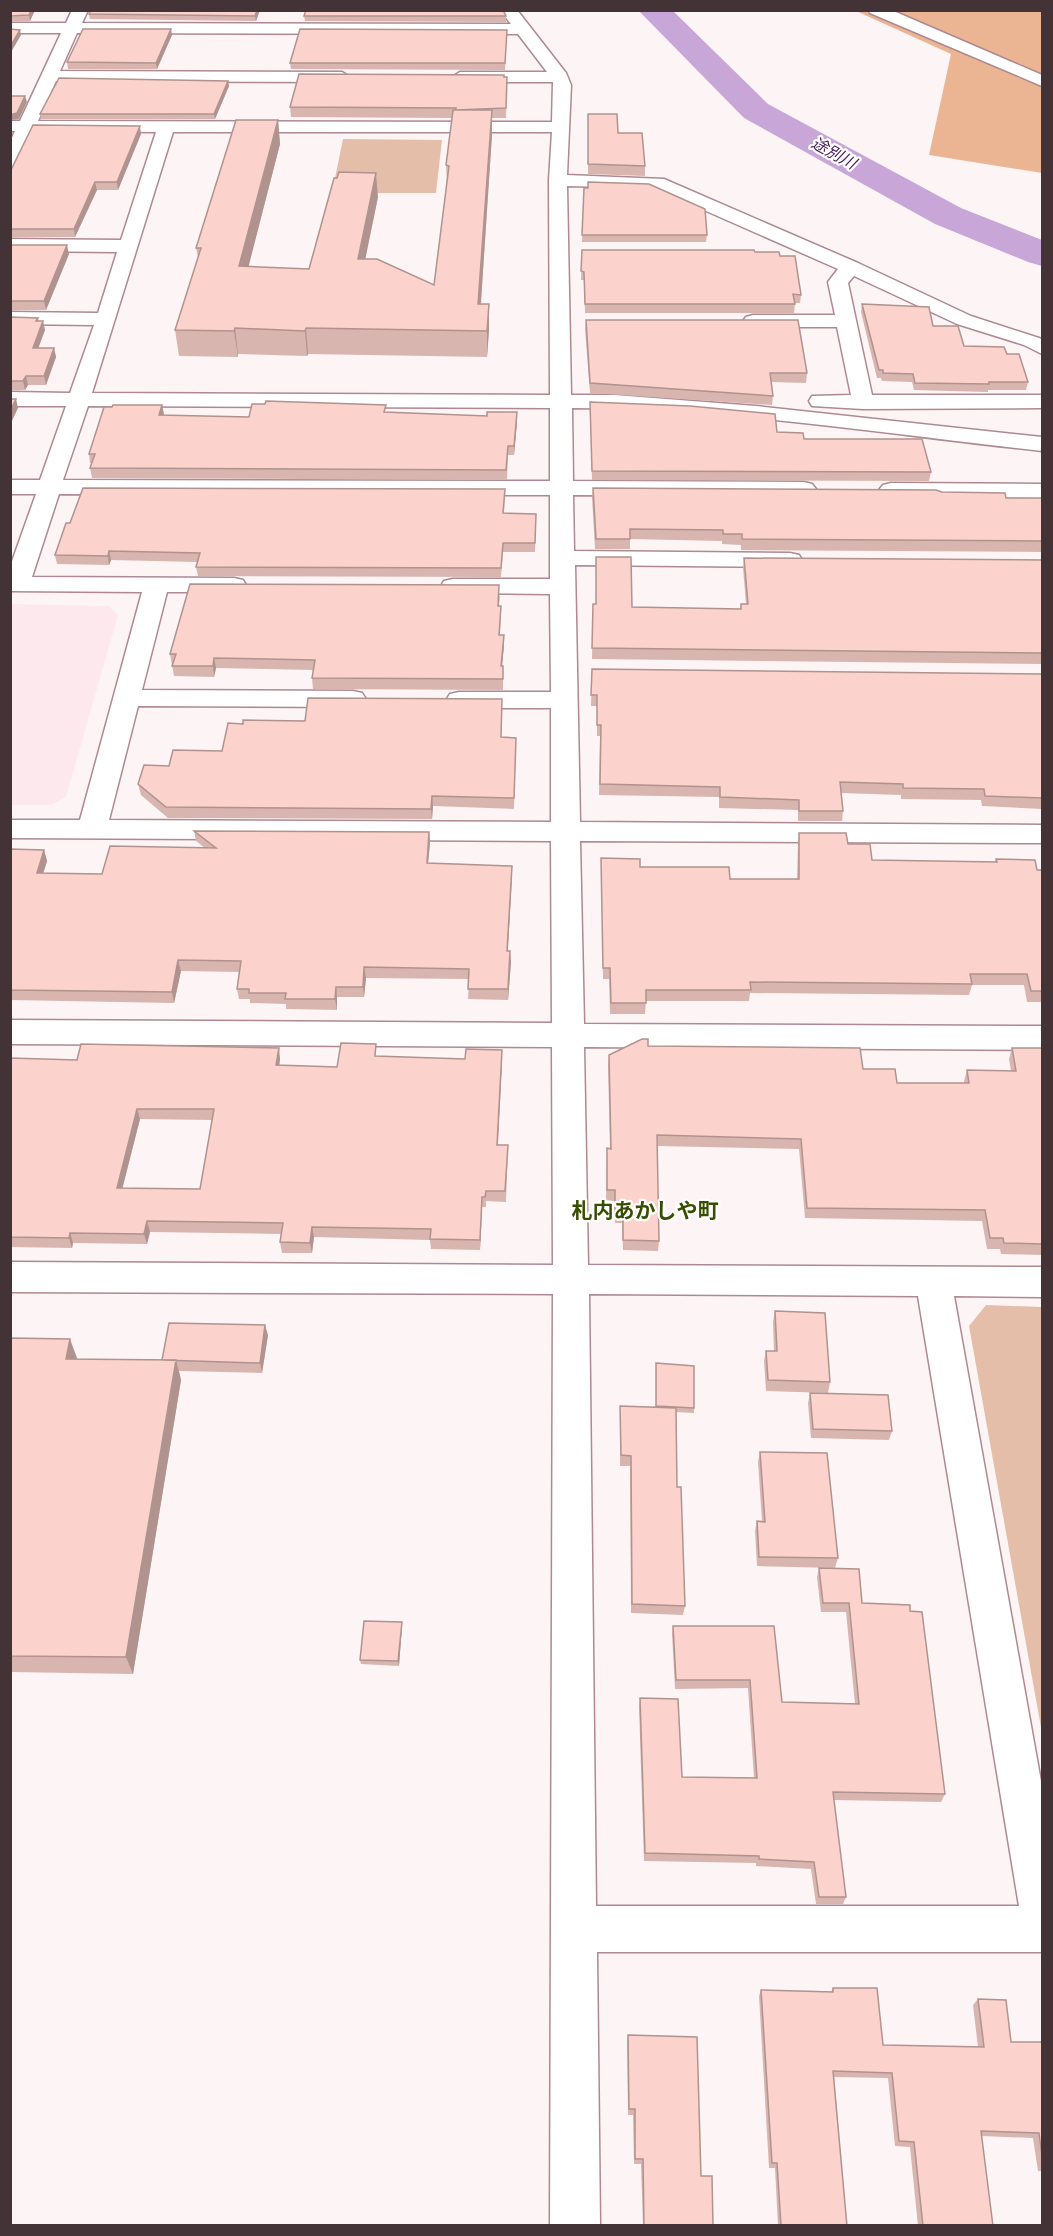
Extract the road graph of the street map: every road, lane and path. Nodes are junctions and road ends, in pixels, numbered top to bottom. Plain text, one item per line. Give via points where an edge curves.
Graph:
1 (80, 10) edge
2 (285, 10) edge
3 (876, 10) edge
4 (517, 20) edge
5 (10, 28) edge
6 (72, 28) junction
7 (280, 29) junction
8 (50, 76) junction
9 (560, 76) junction
10 (267, 77) junction
11 (361, 77) edge
12 (443, 77) edge
13 (1042, 81) edge
14 (18, 126) edge
15 (255, 127) junction
16 (562, 127) junction
17 (166, 128) junction
18 (10, 162) edge
19 (558, 180) junction
20 (798, 244) junction
21 (10, 246) edge
22 (128, 246) junction
23 (767, 250) edge
24 (850, 267) junction
25 (10, 318) edge
26 (106, 319) junction
27 (738, 321) edge
28 (844, 321) junction
29 (1042, 348) edge
30 (10, 399) edge
31 (78, 399) junction
32 (562, 401) junction
33 (863, 402) junction
34 (1042, 402) edge
35 (684, 407) junction
36 (1042, 444) edge
37 (10, 487) edge
38 (48, 487) junction
39 (563, 487) junction
40 (827, 489) edge
41 (875, 490) edge
42 (1042, 491) edge
43 (815, 560) edge
44 (564, 572) junction
45 (14, 584) edge
46 (156, 585) junction
47 (261, 585) edge
48 (435, 586) edge
49 (573, 680) junction
50 (127, 698) junction
51 (375, 699) edge
52 (435, 700) edge
53 (10, 829) edge
54 (92, 830) junction
55 (566, 832) junction
56 (1042, 834) edge
57 (10, 1032) edge
58 (568, 1034) junction
59 (1042, 1038) edge
60 (10, 1277) edge
61 (571, 1280) junction
62 (933, 1281) junction
63 (1042, 1282) edge
64 (1042, 1909) edge
65 (574, 1929) junction
66 (1042, 1929) edge
67 (575, 2226) edge

1 - 6 street
2 - 7 street
3 - 13 street
4 - 7 street
4 - 9 street
5 - 6 street
6 - 7 street
6 - 8 street
7 - 10 street
8 - 10 street
8 - 14 street
9 - 12 street
9 - 16 street
10 - 11 street
10 - 15 street
14 - 17 street
14 - 18 street
15 - 16 street
15 - 17 street
16 - 19 street
17 - 22 street
19 - 20 street via 657,183
19 - 32 street via 572,250 573,321
20 - 23 street
20 - 24 street
21 - 22 street
22 - 26 street
24 - 28 street via 838,282
24 - 29 street via 964,320
25 - 26 street
26 - 31 street
27 - 28 street
28 - 33 street
30 - 31 street
31 - 32 street
31 - 38 street
32 - 35 street
32 - 39 street
33 - 34 street
33 - 35 street via 756,401
35 - 36 street
37 - 38 street
38 - 39 street
38 - 45 street
39 - 40 street
39 - 44 street
41 - 42 street
43 - 44 street
44 - 48 street
44 - 49 street
45 - 46 street
46 - 47 street
46 - 50 street
49 - 52 street
49 - 55 street
50 - 51 street
50 - 54 street
53 - 54 street
54 - 55 street
55 - 56 street
55 - 58 street
57 - 58 street
58 - 59 street
58 - 61 street
60 - 61 street
61 - 62 street
61 - 65 street
62 - 63 street
62 - 64 street
65 - 66 street
65 - 67 street

